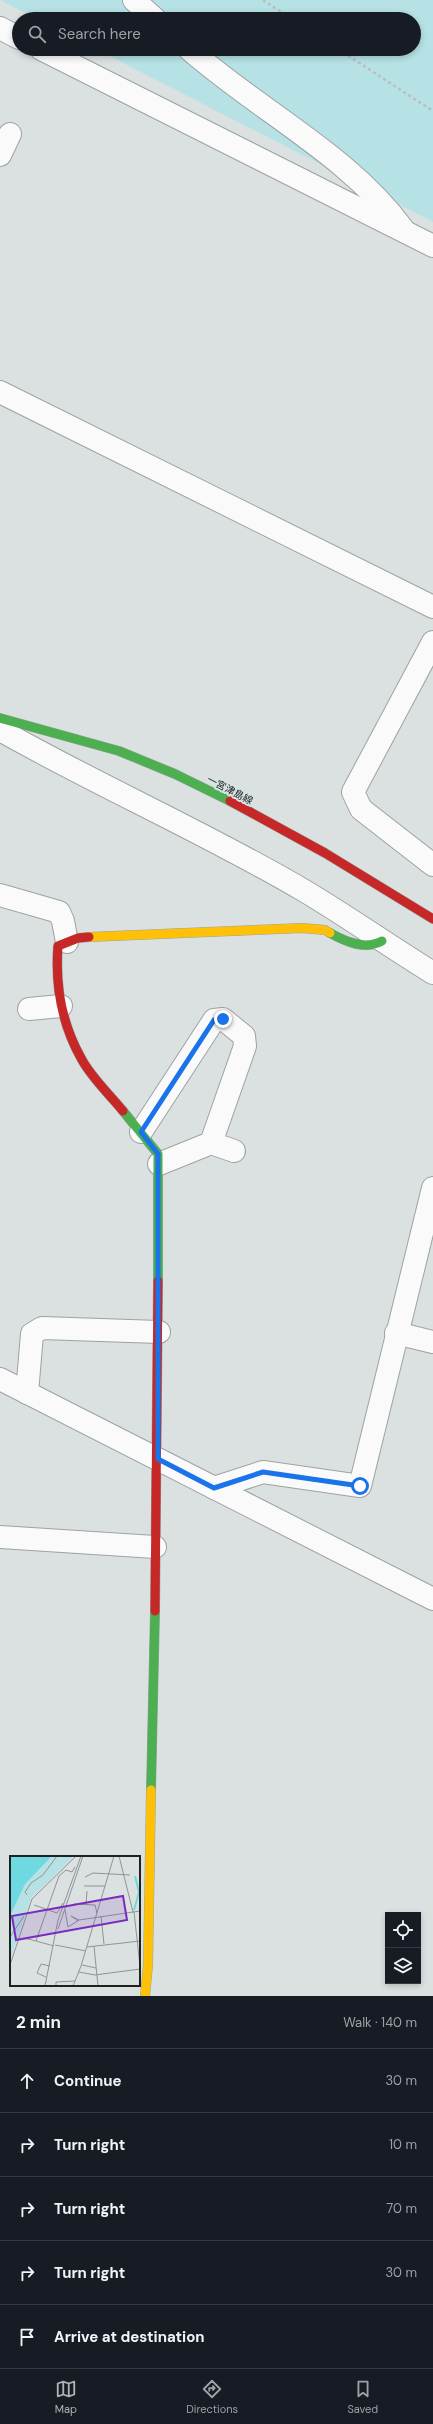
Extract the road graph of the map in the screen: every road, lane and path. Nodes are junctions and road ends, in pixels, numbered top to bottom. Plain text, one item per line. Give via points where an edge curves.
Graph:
1 (134, 0) edge
2 (263, 0) edge
3 (147, 12) edge
4 (281, 12) edge
5 (0, 28) edge
6 (12, 34) edge
7 (55, 56) edge
8 (197, 56) edge
9 (349, 56) edge
10 (433, 111) edge
11 (10, 134) dead end
12 (0, 155) edge
13 (405, 233) junction
14 (433, 246) edge
15 (0, 392) edge
16 (433, 607) edge
17 (433, 642) edge
18 (0, 718) edge
19 (0, 730) edge
20 (433, 865) edge
21 (0, 895) edge
22 (433, 919) edge
23 (382, 941) junction
24 (67, 942) junction
25 (433, 972) edge
26 (62, 1006) junction
27 (29, 1009) dead end
28 (141, 1132) junction
29 (211, 1143) junction
30 (234, 1151) dead end
31 (159, 1164) junction
32 (433, 1188) edge
33 (159, 1332) junction
34 (396, 1333) junction
35 (433, 1342) edge
36 (0, 1379) edge
37 (28, 1393) junction
38 (158, 1459) junction
39 (214, 1488) junction
40 (0, 1538) edge
41 (155, 1547) junction
42 (433, 1599) edge
43 (145, 1996) edge

1 - 3 street
2 - 4 path
5 - 6 street
7 - 13 street
8 - 13 street via 221,77 351,172 386,207
9 - 10 path
11 - 12 street
13 - 14 street
15 - 16 street
17 - 20 street via 353,792 361,809
18 - 22 street, 一宮津島線 via 67,734 143,760 222,797
19 - 23 street via 296,886
21 - 24 street via 59,912
23 - 24 street via 372,946 345,941 325,930 302,928 109,935 78,938
23 - 25 street
24 - 26 street via 58,946 56,972
26 - 27 street
26 - 28 street via 81,1058
28 - 29 street via 214,1020 223,1019 244,1036 245,1046
28 - 31 street via 158,1154
29 - 30 street
29 - 31 street
31 - 33 street
32 - 34 street
33 - 37 street via 42,1328 32,1334
33 - 38 street
34 - 35 street
34 - 39 street via 360,1486 263,1472
36 - 37 street
37 - 38 street
38 - 39 street
38 - 41 street
39 - 42 street
40 - 41 street
41 - 43 street via 148,1965

